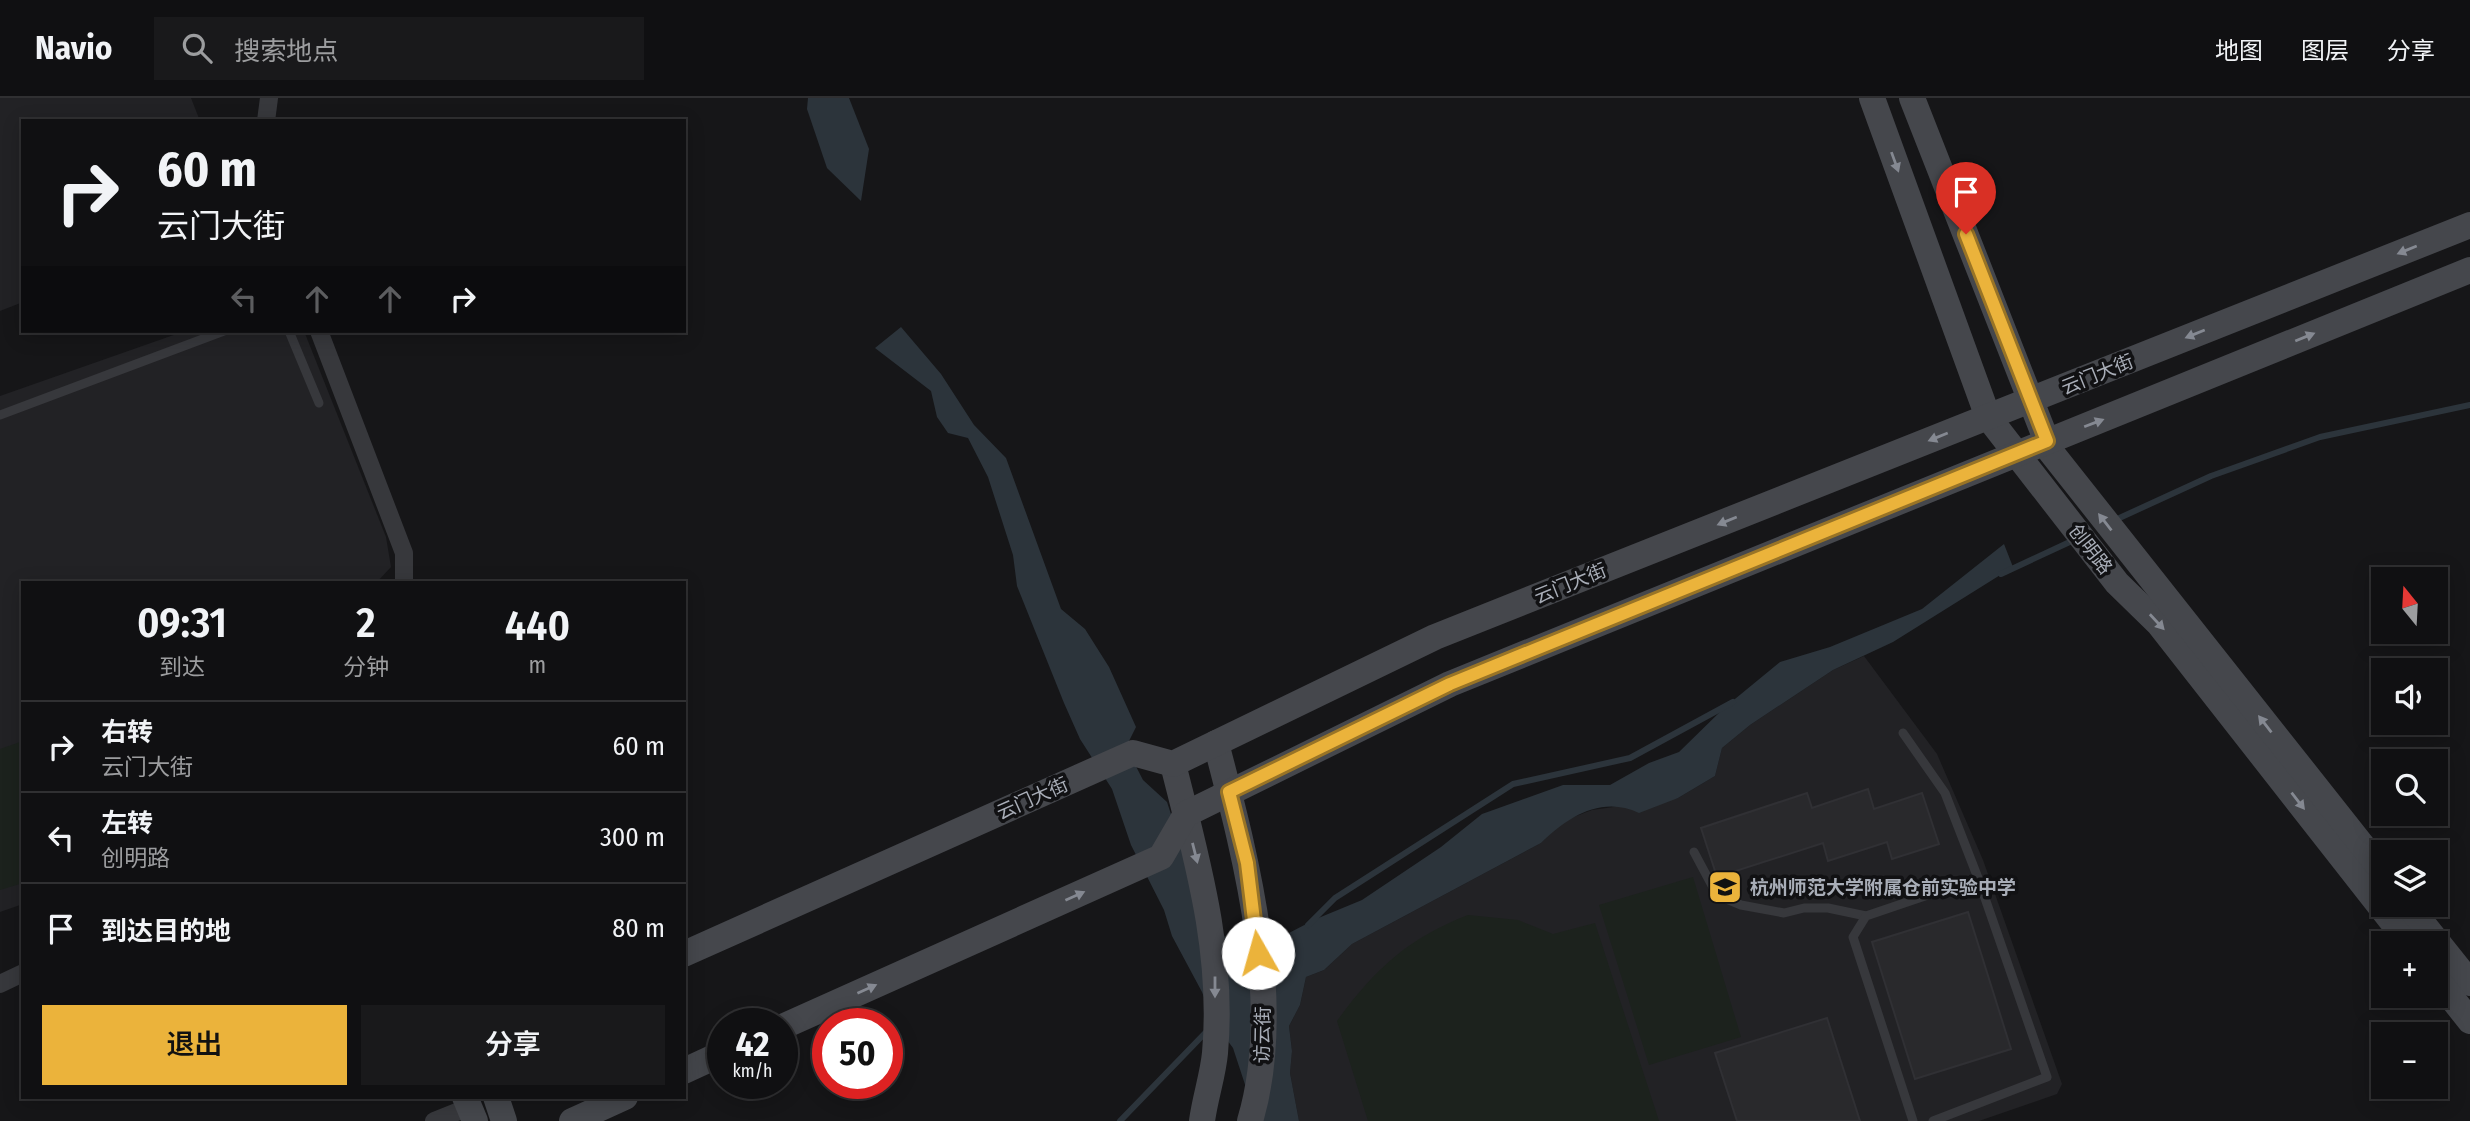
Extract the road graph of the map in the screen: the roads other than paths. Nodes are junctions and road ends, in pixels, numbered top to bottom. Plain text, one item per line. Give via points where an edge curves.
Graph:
1 (269, 98) edge
2 (1872, 98) edge
3 (1912, 98) edge
4 (266, 119) edge
5 (2470, 225) edge
6 (2470, 270) edge
7 (219, 333) edge
8 (290, 333) edge
9 (320, 333) edge
10 (2031, 400) junction
11 (319, 403) dead end
12 (0, 415) edge
13 (1988, 417) junction
14 (2047, 441) junction
15 (2016, 453) junction
16 (404, 581) edge
17 (1903, 733) dead end
18 (1216, 743) junction
19 (1173, 764) junction
20 (1229, 792) junction
21 (1186, 814) junction
22 (1694, 852) dead end
23 (2371, 857) edge
24 (1978, 878) junction
25 (1866, 916) junction
26 (2418, 917) edge
27 (2400, 931) edge
28 (686, 953) edge
29 (21, 973) edge
30 (2470, 983) edge
31 (0, 984) edge
32 (2448, 993) edge
33 (798, 1020) edge
34 (2470, 1021) edge
35 (707, 1061) edge
36 (686, 1070) edge
37 (497, 1099) edge
38 (621, 1099) edge
39 (470, 1109) edge
40 (434, 1121) edge
41 (504, 1121) edge
42 (572, 1121) edge
43 (1202, 1121) edge
44 (1250, 1121) edge
45 (1913, 1121) edge
46 (1933, 1121) edge

1 - 4 street
2 -> 13 main road, 创明路
3 - 10 main road, 创明路
5 -> 10 main road, 云门大街
14 -> 6 main road
7 - 12 lane
8 - 11 lane
9 - 16 street via 404,553
10 - 13 main road, 云门大街
10 - 14 main road, 创明路
13 - 15 main road, 创明路
13 -> 18 main road, 云门大街 via 1435,637
14 - 15 main road
23 -> 14 main road, 创明路 via 2073,482
15 - 20 main road via 1485,669
15 -> 27 main road, 创明路 via 2110,573 2159,624
17 - 24 lane via 1944,793
18 - 19 main road, 云门大街
18 - 20 main road, 访云街
19 - 21 main road
19 - 28 main road, 云门大街 via 1133,753
20 - 21 main road
20 - 44 main road, 访云街 via 1248,875 1264,1005 1261,1086
33 -> 21 main road via 1161,857
21 -> 43 main road via 1207,895 1215,950 1215,1054
22 - 25 lane via 1717,895 1741,905 1784,913 1828,908
24 - 25 lane
24 - 46 lane via 2047,1077
25 - 45 lane via 1853,937
26 - 30 main road
29 - 31 street
32 - 34 main road
35 - 36 main road
37 - 41 main road
38 - 42 main road
39 - 40 street

